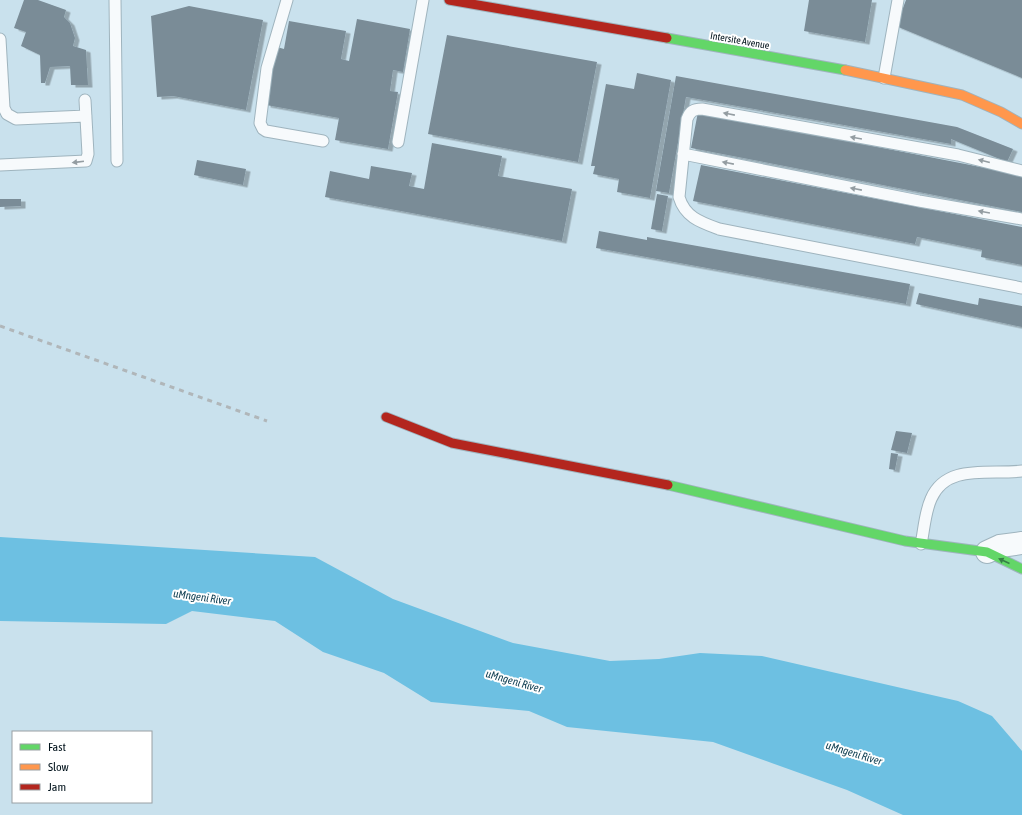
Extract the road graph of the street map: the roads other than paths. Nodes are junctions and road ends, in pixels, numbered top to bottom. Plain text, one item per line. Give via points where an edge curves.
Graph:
1 (115, 0) edge
2 (286, 0) edge
3 (423, 0) edge
4 (449, 0) edge
5 (898, 0) edge
6 (0, 39) edge
7 (884, 78) junction
8 (86, 100) dead end
9 (3, 113) edge
10 (86, 116) junction
11 (1020, 119) edge
12 (322, 141) dead end
13 (398, 142) dead end
14 (683, 154) junction
15 (117, 161) dead end
16 (0, 165) edge
17 (1022, 171) edge
18 (1022, 219) edge
19 (1022, 288) edge
20 (386, 417) dead end
21 (1022, 471) edge
22 (920, 544) junction
23 (1022, 544) edge
24 (987, 552) junction
25 (1022, 569) edge

1 - 15 lane
2 - 12 lane via 267,68 260,123 266,131
3 - 13 lane
4 - 7 street, Intersite Avenue
5 - 7 lane
6 - 9 lane
7 - 11 street, Intersite Avenue via 962,95
8 - 10 lane
9 - 10 lane via 16,119
10 -> 16 lane via 86,160
17 -> 14 lane via 958,155 702,109 695,109 687,119
18 -> 14 lane
14 - 19 lane via 679,197 688,214 700,222 719,229
20 - 22 street via 452,443 632,477
21 - 22 lane via 956,474 940,483 931,499
22 - 24 street
23 - 24 street via 1000,546
25 -> 24 street

